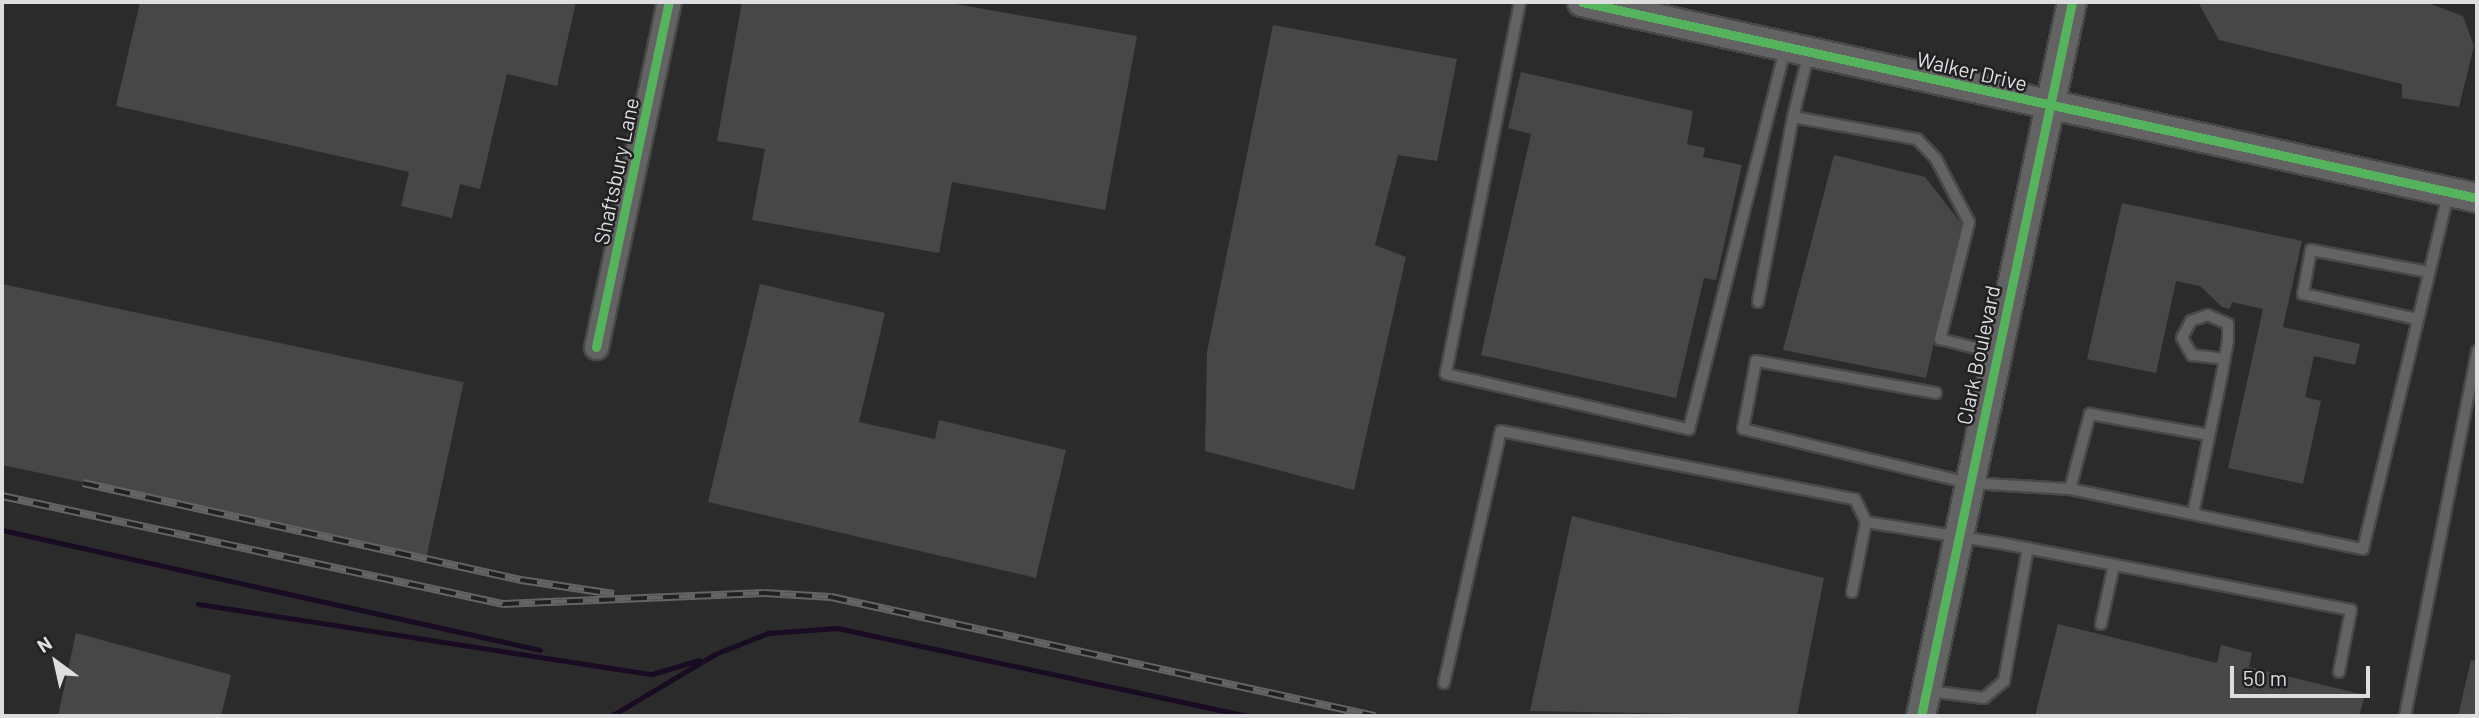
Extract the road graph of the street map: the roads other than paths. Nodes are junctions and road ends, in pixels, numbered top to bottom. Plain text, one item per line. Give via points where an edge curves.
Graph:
1 (669, 2) edge
2 (1520, 2) edge
3 (2072, 2) edge
4 (1599, 4) edge
5 (1797, 50) junction
6 (2048, 108) junction
7 (1793, 117) junction
8 (2449, 192) junction
9 (2477, 198) edge
10 (2428, 272) junction
11 (1758, 302) dead end
12 (2417, 319) junction
13 (596, 347) dead end
14 (2477, 351) edge
15 (1996, 353) junction
16 (2224, 359) junction
17 (1936, 393) dead end
18 (2209, 435) junction
19 (1969, 482) junction
20 (2070, 489) junction
21 (2193, 514) junction
22 (1867, 522) junction
23 (1960, 537) junction
24 (2028, 548) junction
25 (2115, 565) junction
26 (1852, 592) dead end
27 (2101, 624) dead end
28 (2339, 672) dead end
29 (1444, 683) dead end
30 (1924, 703) edge
31 (2404, 716) edge

1 - 13 street, Shaftsbury Lane
2 - 5 lane via 1446,374 1689,429
3 - 6 street, Clark Boulevard
4 - 5 street, Walker Drive
5 - 6 street, Walker Drive
5 - 7 lane
6 - 8 street, Walker Drive
6 - 15 street, Clark Boulevard
7 - 11 lane
7 - 15 lane via 1917,139 1936,159 1969,222 1940,339
8 - 9 street, Walker Drive
8 - 10 lane
10 - 12 lane
10 - 12 lane via 2311,250 2303,294
12 - 21 lane via 2363,549
14 - 31 lane
15 - 19 street, Clark Boulevard
16 - 16 lane via 2228,324 2208,315 2191,321 2182,338 2192,355
16 - 18 lane
17 - 19 lane via 1756,361 1743,429
18 - 20 lane via 2090,414
18 - 21 lane
19 - 20 lane
19 - 23 street, Clark Boulevard
20 - 21 lane
22 - 23 lane
22 - 26 lane
22 - 29 lane via 1855,499 1501,431
23 - 24 lane
23 - 30 street, Clark Boulevard
24 - 25 lane
24 - 30 lane via 2004,681 1984,698
25 - 27 lane
25 - 28 lane via 2351,610

